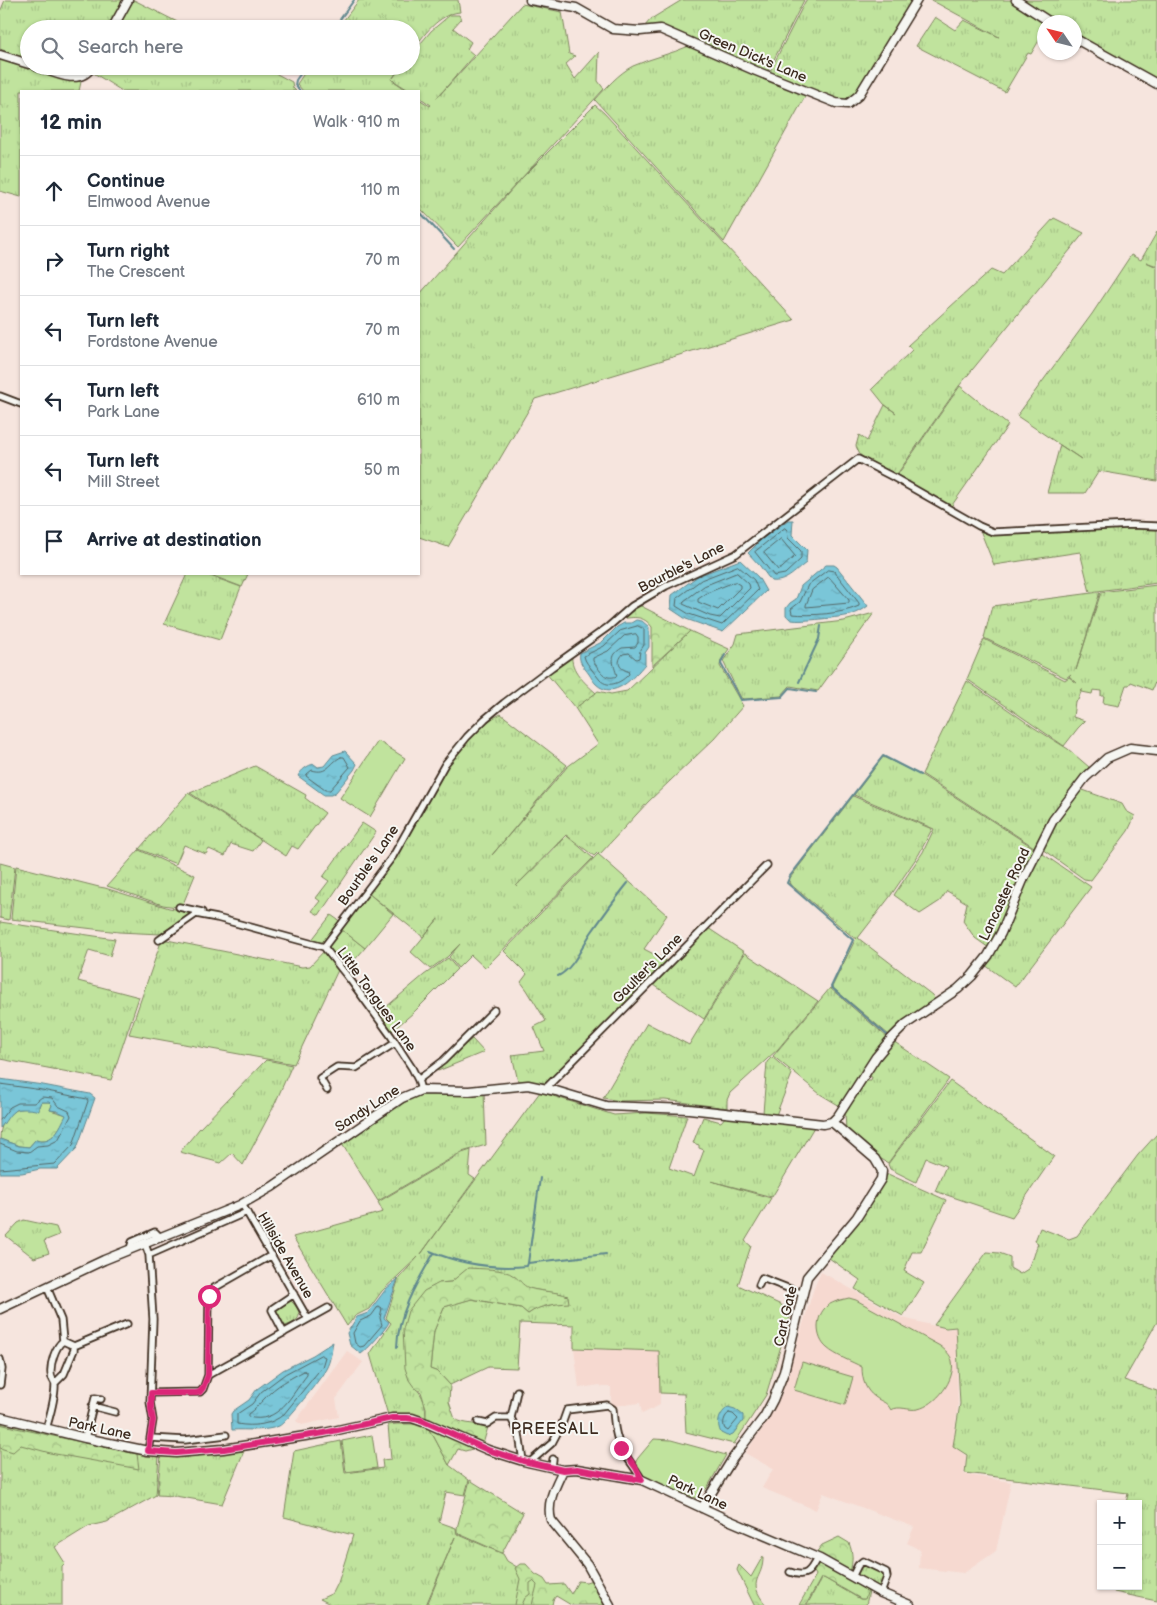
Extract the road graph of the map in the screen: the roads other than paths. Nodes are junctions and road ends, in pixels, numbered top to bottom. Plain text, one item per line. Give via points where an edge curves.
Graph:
1 (128, 0) edge
2 (530, 0) edge
3 (917, 0) edge
4 (1016, 0) edge
5 (1039, 15) edge
6 (117, 20) edge
7 (1082, 42) edge
8 (0, 54) edge
9 (20, 61) edge
10 (64, 75) edge
11 (82, 75) edge
12 (1157, 84) edge
13 (0, 396) edge
14 (20, 404) edge
15 (1157, 526) edge
16 (1157, 751) edge
17 (767, 865) dead end
18 (179, 907) dead end
19 (258, 930) junction
20 (159, 940) dead end
21 (324, 947) junction
22 (494, 1010) dead end
23 (395, 1042) junction
24 (418, 1080) junction
25 (545, 1089) junction
26 (327, 1090) dead end
27 (421, 1090) junction
28 (832, 1122) junction
29 (242, 1204) junction
30 (247, 1212) junction
31 (161, 1238) junction
32 (145, 1244) junction
33 (130, 1250) junction
34 (149, 1255) junction
35 (272, 1255) junction
36 (759, 1285) dead end
37 (47, 1286) junction
38 (294, 1294) junction
39 (803, 1294) junction
40 (328, 1308) dead end
41 (0, 1309) edge
42 (308, 1319) junction
43 (127, 1324) dead end
44 (284, 1333) junction
45 (63, 1341) junction
46 (74, 1346) junction
47 (0, 1359) edge
48 (208, 1375) junction
49 (55, 1382) junction
50 (0, 1386) edge
51 (517, 1391) dead end
52 (151, 1393) junction
53 (101, 1399) dead end
54 (92, 1406) junction
55 (115, 1412) dead end
56 (0, 1417) edge
57 (511, 1418) junction
58 (478, 1422) dead end
59 (46, 1429) junction
60 (226, 1436) dead end
61 (84, 1438) junction
62 (150, 1438) junction
63 (148, 1451) junction
64 (526, 1462) junction
65 (563, 1470) junction
66 (642, 1480) junction
67 (702, 1508) junction
68 (817, 1558) junction
69 (790, 1572) dead end
70 (852, 1577) junction
71 (881, 1593) junction
72 (610, 1605) edge
73 (910, 1605) edge

1 - 6 main road
2 - 3 main road, Green Dick's Lane via 576,8 613,29 660,29 828,100 848,104 859,95
4 - 5 main road
7 - 12 main road
8 - 9 main road
10 - 11 main road
13 - 14 street
15 - 21 street, Bourble's Lane via 993,532 858,459 736,554 666,586 632,606 485,719 446,764 393,856
16 - 28 main road, Lancaster Road via 1130,748 1107,758 1085,778 1053,820 988,956 958,989 906,1024 891,1039
17 - 25 street, Gaulter's Lane
18 - 19 street via 242,922
19 - 20 street, Little Tongues Lane via 196,914
19 - 21 street, Little Tongues Lane
21 - 23 street, Little Tongues Lane
22 - 24 street via 443,1061
23 - 24 street, Little Tongues Lane
23 - 26 street via 356,1068 337,1067 320,1078
24 - 27 street, Little Tongues Lane
25 - 27 main road, Sandy Lane via 517,1085 470,1091
25 - 28 main road, Sandy Lane via 606,1106 682,1109 823,1124
27 - 29 main road, Sandy Lane via 402,1098
28 - 39 main road, Cart Gate via 875,1160 882,1171 881,1179 857,1217 807,1277
29 - 30 street, Hillside Avenue
29 - 31 main road, Sandy Lane
30 - 34 street
30 - 35 street, Hillside Avenue
31 - 32 main road, Sandy Lane
31 - 33 street via 155,1232 132,1242
32 - 33 main road, Sandy Lane
32 - 34 street
33 - 37 main road, Sandy Lane
34 - 52 street via 153,1319
35 - 38 street, Hillside Avenue
35 - 48 street via 211,1290
36 - 39 street via 762,1278
37 - 41 main road, Sandy Lane
37 - 45 street via 61,1320
38 - 42 street, Hillside Avenue
38 - 44 street via 272,1310
39 - 67 main road, Cart Gate via 784,1372 773,1400
40 - 42 street
42 - 44 street
43 - 46 street
44 - 48 street
45 - 46 street
45 - 49 street via 57,1348 52,1367
46 - 49 street via 68,1368
47 - 50 street
48 - 52 street via 200,1392
49 - 59 street
51 - 57 street
52 - 62 street via 153,1420
53 - 54 street via 95,1398
54 - 55 street
54 - 61 street
56 - 59 main road, Park Lane
57 - 58 street via 496,1418 486,1424
57 - 64 street
59 - 61 main road, Park Lane
60 - 62 street, Park Lane via 185,1440
61 - 63 main road, Park Lane
62 - 63 street
63 - 64 main road, Park Lane via 176,1453 224,1449 392,1418 407,1418 421,1420 488,1450
64 - 65 main road, Park Lane via 552,1463
64 - 66 street via 552,1443 567,1410 607,1405 613,1409 621,1448
65 - 66 main road, Park Lane via 577,1469
65 - 72 main road via 552,1496 551,1520 587,1564
66 - 67 main road, Park Lane
67 - 68 main road, Park Lane
68 - 69 street via 810,1571 799,1579
68 - 70 main road, Park Lane
70 - 71 main road, Park Lane
70 - 71 street via 863,1561 886,1572 888,1577
71 - 73 main road, Park Lane

